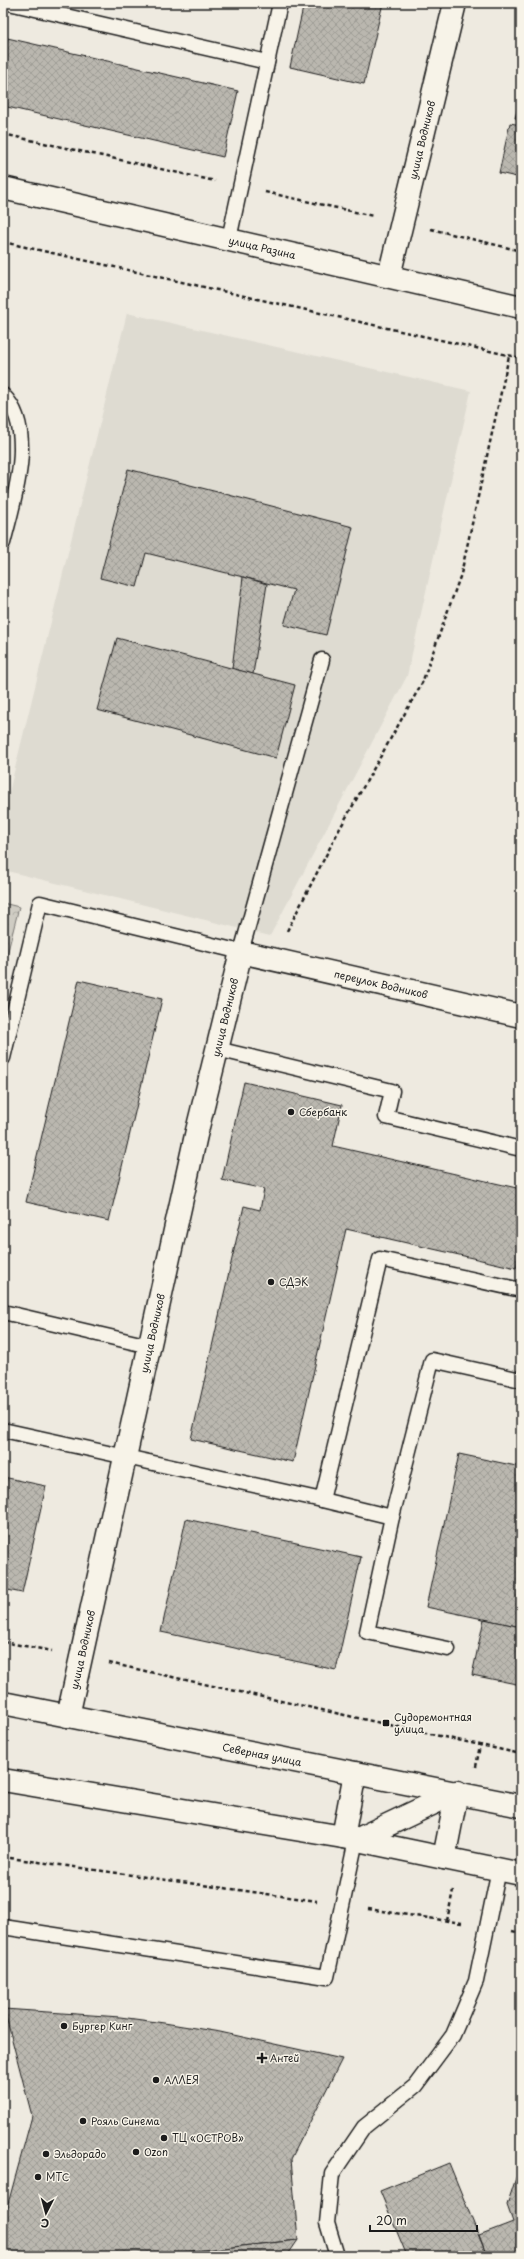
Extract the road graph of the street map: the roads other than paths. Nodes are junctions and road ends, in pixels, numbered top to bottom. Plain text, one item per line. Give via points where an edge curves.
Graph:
1 (9, 3) edge
2 (280, 3) edge
3 (455, 3) edge
4 (267, 62) junction
5 (4, 191) edge
6 (229, 239) junction
7 (389, 276) junction
8 (521, 307) edge
9 (3, 395) edge
10 (3, 543) edge
11 (322, 660) dead end
12 (241, 952) junction
13 (521, 1016) edge
14 (217, 1049) junction
15 (3, 1058) edge
16 (521, 1149) edge
17 (521, 1290) edge
18 (3, 1312) edge
19 (149, 1346) junction
20 (521, 1380) edge
21 (3, 1430) edge
22 (124, 1455) junction
23 (322, 1500) junction
24 (392, 1517) junction
25 (448, 1649) dead end
26 (3, 1703) edge
27 (68, 1716) junction
28 (355, 1773) junction
29 (3, 1780) edge
30 (457, 1792) junction
31 (521, 1806) edge
32 (350, 1839) junction
33 (444, 1858) junction
34 (499, 1869) junction
35 (521, 1874) edge
36 (3, 1927) edge
37 (337, 2256) edge

1 - 4 lane
2 - 4 lane
3 - 7 street, улица Водников
4 - 6 lane
5 - 6 street, улица Разина
6 - 7 street, улица Разина
7 - 8 street, улица Разина
9 - 10 lane via 19,426 20,447 18,484
11 - 12 lane
12 - 13 street, переулок Водников
12 - 14 street, улица Водников
12 - 15 lane via 40,903
14 - 16 lane via 392,1091 386,1117
14 - 19 street, улица Водников
17 - 23 lane via 380,1259
18 - 19 lane
19 - 22 street, улица Водников
20 - 24 lane via 432,1360
21 - 22 lane
22 - 23 lane
22 - 27 street, улица Водников
23 - 24 lane
24 - 25 lane via 367,1632
26 - 27 street, Северная улица
27 - 28 street, Северная улица
28 - 30 street, Северная улица
28 - 32 street
29 - 32 street
30 - 31 street, Северная улица
30 - 32 street
30 - 33 street
32 - 33 street
32 - 36 lane via 343,1905 327,1977
33 - 34 street
34 - 35 street
34 - 37 lane via 476,1981 453,2035 415,2086 364,2127 332,2174 327,2222

